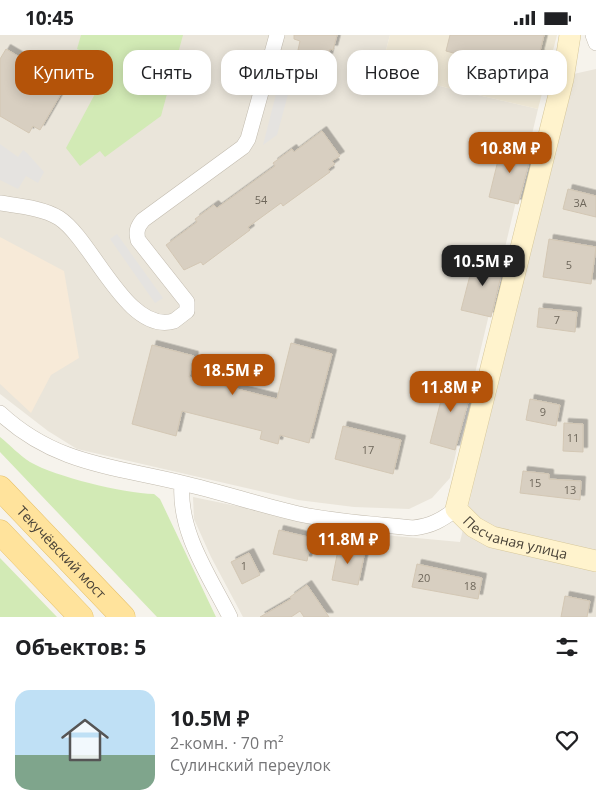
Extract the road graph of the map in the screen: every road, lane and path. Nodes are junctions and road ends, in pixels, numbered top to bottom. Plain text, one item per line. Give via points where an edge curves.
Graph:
1 (277, 35) edge
2 (570, 35) edge
3 (593, 35) edge
4 (596, 43) edge
5 (0, 203) edge
6 (0, 413) edge
7 (182, 483) junction
8 (0, 488) edge
9 (456, 509) junction
10 (0, 532) edge
11 (596, 561) edge
12 (81, 617) edge
13 (123, 617) edge
14 (230, 617) edge

1 - 5 street via 243,147 138,225 138,241 187,302 187,311 174,321 151,320 135,310 60,219 50,213
2 - 9 street via 563,79
3 - 4 street
6 - 7 street, Песчаная улица via 58,453
7 - 9 street, Песчаная улица via 301,515 413,528 442,521
7 - 14 street via 181,499 188,532
8 - 13 main road, Текучёвский мост
9 - 11 street, Песчаная улица via 474,527 492,537
10 - 12 main road

